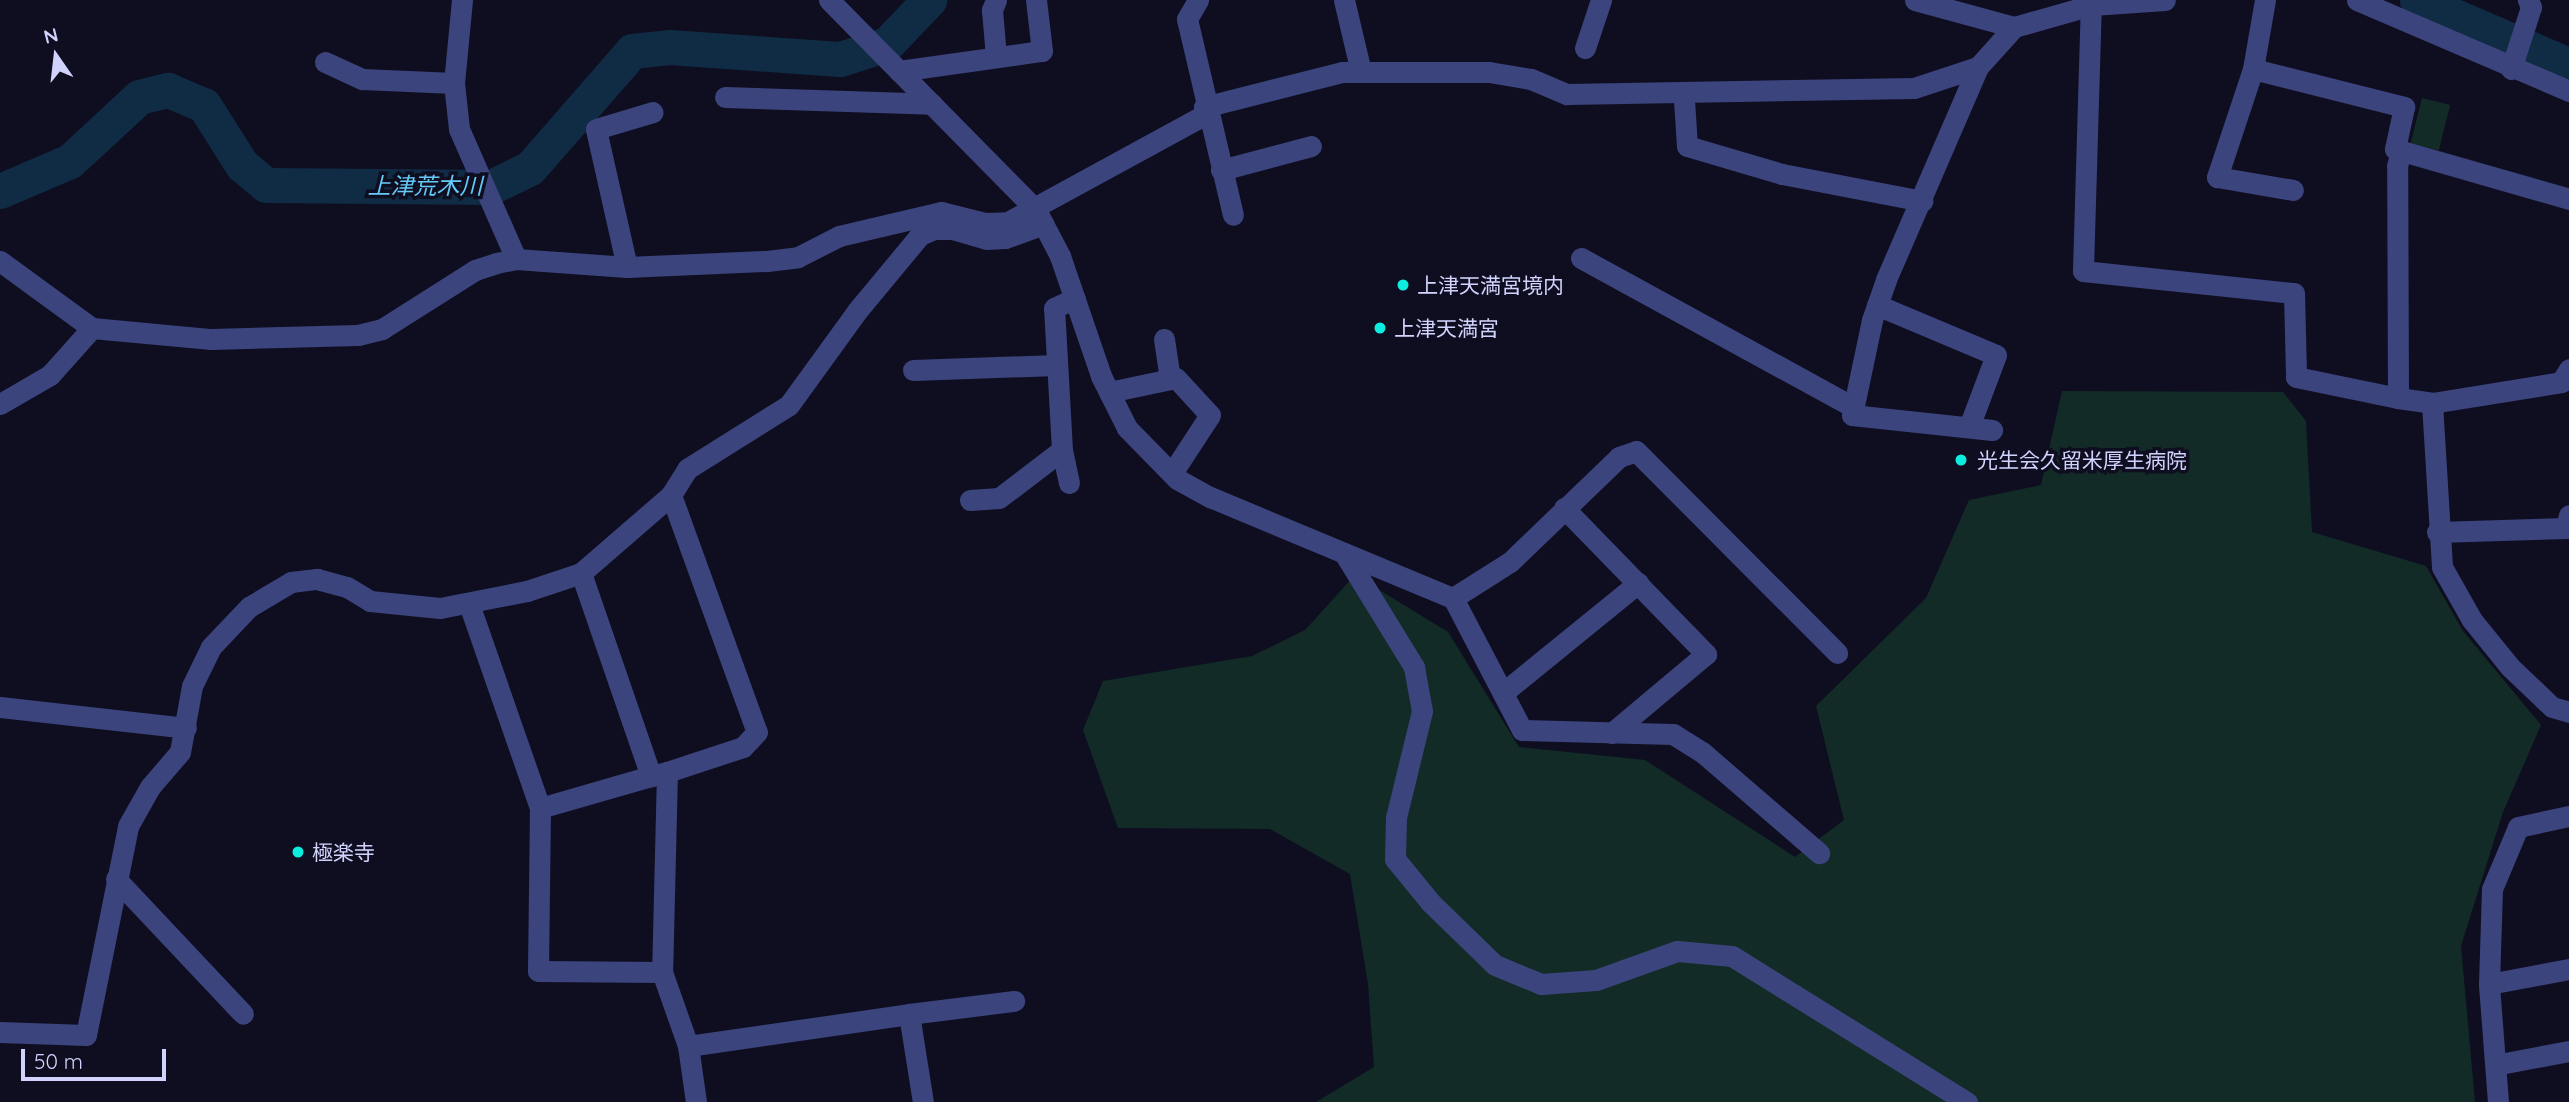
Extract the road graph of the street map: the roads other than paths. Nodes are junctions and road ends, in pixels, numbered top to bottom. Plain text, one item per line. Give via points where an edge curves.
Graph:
1 (462, 0) edge
2 (829, 0) edge
3 (996, 0) edge
4 (1036, 0) edge
5 (1198, 0) edge
6 (1344, 0) edge
7 (1601, 0) edge
8 (1916, 0) edge
9 (2165, 0) edge
10 (2265, 0) edge
11 (2357, 0) edge
12 (2528, 0) edge
13 (2092, 2) edge
14 (2014, 27) junction
15 (1585, 48) dead end
16 (996, 57) junction
17 (325, 62) dead end
18 (1978, 67) junction
19 (2253, 69) junction
20 (2511, 69) junction
21 (899, 71) junction
22 (1361, 72) junction
23 (454, 83) junction
24 (2569, 92) edge
25 (725, 97) dead end
26 (1684, 100) dead end
27 (932, 104) junction
28 (1205, 110) junction
29 (653, 112) dead end
30 (1311, 146) dead end
31 (2401, 151) junction
32 (1221, 170) junction
33 (2293, 190) dead end
34 (2569, 199) edge
35 (1922, 201) junction
36 (1233, 215) dead end
37 (1040, 217) junction
38 (1581, 258) dead end
39 (516, 259) junction
40 (0, 261) edge
41 (627, 267) junction
42 (1075, 298) junction
43 (1877, 305) junction
44 (92, 328) junction
45 (1164, 339) dead end
46 (1056, 365) junction
47 (913, 370) dead end
48 (2569, 373) edge
49 (1170, 379) junction
50 (1109, 393) junction
51 (2398, 398) junction
52 (2432, 403) junction
53 (0, 404) edge
54 (1853, 407) junction
55 (1969, 427) junction
56 (1992, 430) dead end
57 (1062, 450) junction
58 (1172, 473) junction
59 (1069, 483) dead end
60 (671, 495) junction
61 (970, 499) dead end
62 (1564, 509) junction
63 (2569, 515) edge
64 (2437, 532) junction
65 (1345, 553) junction
66 (581, 573) junction
67 (1638, 583) junction
68 (1453, 598) junction
69 (469, 604) junction
70 (1837, 653) dead end
71 (1504, 692) junction
72 (0, 707) edge
73 (2569, 712) edge
74 (187, 728) junction
75 (1612, 733) junction
76 (659, 774) junction
77 (540, 808) junction
78 (2569, 816) edge
79 (1819, 853) dead end
80 (116, 879) junction
81 (2569, 969) edge
82 (662, 972) junction
83 (2489, 984) junction
84 (1014, 1001) dead end
85 (243, 1014) dead end
86 (909, 1014) junction
87 (0, 1032) edge
88 (688, 1046) junction
89 (2569, 1051) edge
90 (2500, 1064) dead end
91 (696, 1102) edge
92 (923, 1102) edge
93 (1968, 1102) edge
94 (2498, 1102) edge

1 - 23 street
2 - 21 street
3 - 16 street via 992,10
4 - 16 street via 1042,51
5 - 28 street via 1187,19
6 - 22 street
7 - 15 street
8 - 14 street
9 - 13 street
10 - 19 street
11 - 20 street
12 - 20 street via 2531,7
13 - 14 street
13 - 51 street via 2083,271 2294,293 2297,377
14 - 18 street
16 - 21 street
17 - 23 street via 362,79
18 - 22 street via 1914,88 1698,93 1567,94 1531,79 1489,72
18 - 35 street
19 - 31 street via 2404,107 2395,149
19 - 33 street via 2217,177
20 - 24 street
21 - 27 street
22 - 28 street via 1342,72
23 - 39 street via 458,129
25 - 27 street
26 - 35 street via 1687,146 1782,174
27 - 37 street
28 - 32 street
28 - 37 street
29 - 41 street via 596,129
30 - 32 street
31 - 34 street
31 - 51 street via 2397,166
32 - 36 street
35 - 43 street
37 - 41 street via 985,223 941,212 839,236 798,257
37 - 42 street
37 - 60 street via 1004,238 934,229 920,235 856,312 789,405 687,469
38 - 54 street
39 - 41 street
39 - 44 street via 475,270 382,329 358,335 211,339
40 - 44 street
42 - 46 street via 1054,308
42 - 50 street
43 - 54 street
43 - 55 street via 1996,355
44 - 53 street via 50,375
45 - 49 street
46 - 47 street
46 - 57 street
48 - 52 street via 2561,382
49 - 50 street
49 - 58 street via 1176,378 1210,415
50 - 58 street via 1127,428
51 - 52 street
52 - 64 street
54 - 55 street via 1852,415
55 - 56 street
57 - 59 street
57 - 61 street via 999,498
58 - 65 street via 1210,497
60 - 66 street
60 - 76 street via 757,732 743,747
62 - 67 street
62 - 68 street via 1510,562
62 - 70 street via 1619,457 1636,451
63 - 64 street via 2566,528
64 - 73 street via 2442,567 2472,620 2552,707
65 - 68 street
65 - 93 street via 1414,667 1422,711 1396,818 1395,859 1431,903 1495,965 1541,984 1596,980 1677,951 1732,956
66 - 69 street
66 - 76 street
67 - 71 street
67 - 75 street via 1706,654
68 - 71 street
69 - 74 street via 399,607 370,601 347,587 317,579 291,582 249,607 211,647 192,686
69 - 77 street
71 - 75 street via 1522,730
72 - 74 street
74 - 80 street via 180,752 150,787 128,826
75 - 79 street via 1673,734 1702,752
76 - 77 street
76 - 82 street
77 - 82 street via 538,971
78 - 83 street via 2518,827 2492,890 2487,925
80 - 85 street
80 - 87 street via 86,1035
81 - 83 street
82 - 88 street
83 - 94 street
84 - 86 street
86 - 88 street
86 - 92 street
88 - 91 street
89 - 90 street

